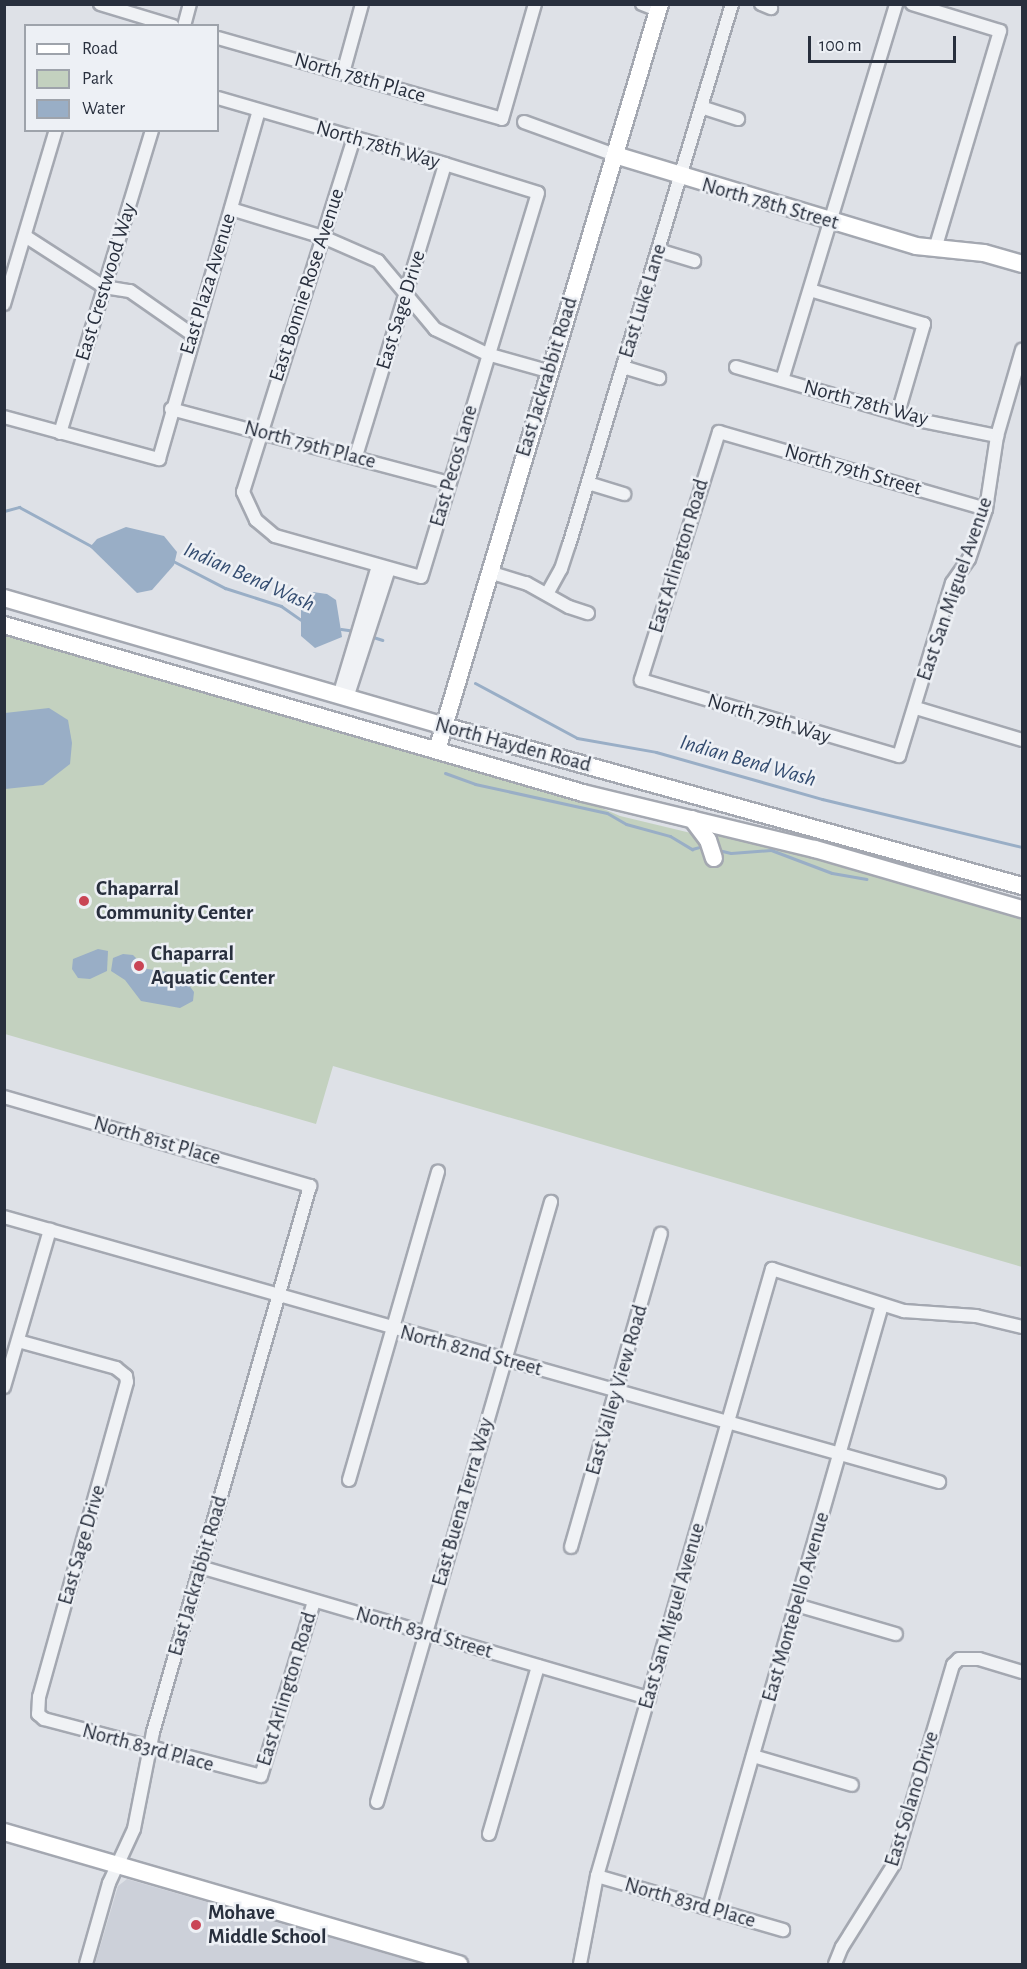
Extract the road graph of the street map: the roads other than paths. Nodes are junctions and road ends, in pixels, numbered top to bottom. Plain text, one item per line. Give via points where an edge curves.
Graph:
1 (100, 4) edge
2 (190, 4) edge
3 (362, 4) edge
4 (535, 4) edge
5 (642, 4) edge
6 (732, 4) edge
7 (896, 4) edge
8 (912, 4) edge
9 (659, 7) edge
10 (166, 24) edge
11 (185, 24) edge
12 (219, 38) edge
13 (343, 74) junction
14 (219, 98) edge
15 (701, 107) junction
16 (259, 111) junction
17 (738, 119) dead end
18 (524, 122) dead end
19 (55, 132) edge
20 (151, 132) edge
21 (354, 138) junction
22 (615, 155) junction
23 (446, 164) junction
24 (680, 178) junction
25 (538, 193) joint
26 (231, 209) junction
27 (831, 222) junction
28 (25, 236) junction
29 (323, 237) junction
30 (935, 249) junction
31 (658, 250) junction
32 (694, 261) dead end
33 (1023, 264) edge
34 (104, 287) junction
35 (810, 290) junction
36 (406, 298) junction
37 (4, 304) edge
38 (193, 335) junction
39 (1023, 350) edge
40 (487, 354) junction
41 (623, 367) junction
42 (736, 367) dead end
43 (548, 371) junction
44 (659, 378) dead end
45 (782, 380) junction
46 (171, 409) junction
47 (898, 413) junction
48 (4, 417) edge
49 (260, 432) junction
50 (719, 432) joint
51 (60, 433) junction
52 (997, 436) junction
53 (356, 456) junction
54 (449, 483) junction
55 (588, 483) junction
56 (624, 494) dead end
57 (986, 509) junction
58 (384, 567) junction
59 (489, 572) junction
60 (547, 594) junction
61 (4, 598) edge
62 (588, 613) dead end
63 (4, 625) edge
64 (641, 680) joint
65 (343, 697) junction
66 (916, 708) junction
67 (444, 726) junction
68 (1022, 737) edge
69 (437, 750) junction
70 (899, 756) joint
71 (692, 819) junction
72 (714, 858) dead end
73 (1023, 886) edge
74 (1023, 909) edge
75 (4, 1097) edge
76 (438, 1172) dead end
77 (310, 1185) joint
78 (550, 1202) dead end
79 (4, 1217) edge
80 (50, 1230) junction
81 (662, 1234) dead end
82 (278, 1296) junction
83 (882, 1305) junction
84 (1023, 1327) edge
85 (393, 1330) junction
86 (18, 1341) junction
87 (504, 1361) junction
88 (4, 1387) edge
89 (617, 1389) junction
90 (729, 1420) junction
91 (840, 1453) junction
92 (349, 1480) dead end
93 (939, 1482) dead end
94 (571, 1547) dead end
95 (200, 1567) junction
96 (314, 1602) junction
97 (796, 1605) junction
98 (425, 1633) junction
99 (896, 1634) dead end
100 (538, 1666) junction
101 (1023, 1672) edge
102 (649, 1698) junction
103 (38, 1714) joint
104 (150, 1749) junction
105 (753, 1756) junction
106 (261, 1776) joint
107 (852, 1785) dead end
108 (377, 1802) dead end
109 (4, 1832) edge
110 (489, 1834) dead end
111 (118, 1866) junction
112 (597, 1876) junction
113 (709, 1908) junction
114 (783, 1930) dead end
115 (458, 1964) edge
116 (86, 1965) edge
117 (580, 1965) edge
118 (835, 1965) edge

1 - 10 street
2 - 11 street
3 - 13 street
4 - 13 street, North 78th Place via 502,119
5 - 9 street
6 - 15 street, East Luke Lane
7 - 27 street
8 - 30 street via 1000,31
9 - 22 main road, East Jackrabbit Road
12 - 13 street, North 78th Place
14 - 16 street, North 78th Way
15 - 17 street
15 - 24 street, East Luke Lane
16 - 21 street, North 78th Way
16 - 26 street, East Plaza Avenue
18 - 22 street, North 78th Street
19 - 28 street
20 - 34 street, East Crestwood Way
21 - 23 street, North 78th Way
21 - 29 street, East Bonnie Rose Avenue
22 - 24 main road, North 78th Street
22 - 43 main road, East Jackrabbit Road
23 - 25 street, North 78th Way
23 - 36 street, East Sage Drive
24 - 27 main road, North 78th Street
24 - 31 street, East Luke Lane
25 - 40 street, East Pecos Lane
26 - 29 street
26 - 38 street, East Plaza Avenue
27 - 30 main road, North 78th Street
27 - 35 street
28 - 34 street
28 - 37 street
29 - 36 street via 378,261 398,281
29 - 49 street, East Bonnie Rose Avenue
30 - 33 main road, North 78th Street via 984,253
31 - 32 street
31 - 41 street, East Luke Lane
34 - 38 street via 130,291
34 - 51 street, East Crestwood Way
35 - 45 street
35 - 47 street via 924,324
36 - 40 street via 435,329
36 - 53 street, East Sage Drive
38 - 46 street, East Plaza Avenue
39 - 52 street, East San Miguel Avenue
40 - 43 street
40 - 54 street, East Pecos Lane
41 - 44 street
41 - 55 street, East Luke Lane
42 - 45 street, North 78th Way
43 - 59 main road, East Jackrabbit Road
45 - 47 street, North 78th Way
46 - 49 street, North 79th Place
46 - 51 street, East Plaza Avenue via 159,459
47 - 52 street, North 78th Way
48 - 51 street
49 - 53 street, North 79th Place
49 - 58 street via 243,492 256,520 275,536
50 - 57 street, North 79th Street
50 - 64 street, East Arlington Road
52 - 57 street, East San Miguel Avenue
53 - 54 street, North 79th Place
54 - 58 street, East Pecos Lane via 421,577
55 - 56 street
55 - 60 street, East Luke Lane via 561,569
57 - 66 street, East San Miguel Avenue via 969,559 952,583
58 - 65 street
59 - 60 street
59 - 67 main road, East Jackrabbit Road
60 - 62 street
61 - 65 main road, North Hayden Road
63 - 69 main road, North Hayden Road
64 - 70 street, North 79th Way
65 - 67 main road, North Hayden Road
66 - 68 street
66 - 70 street, East San Miguel Avenue
67 - 69 main road, East Jackrabbit Road
67 - 73 main road, North Hayden Road
69 - 71 main road, North Hayden Road
71 - 72 main road via 708,840
71 - 74 main road, North Hayden Road
75 - 77 street, North 81st Place
76 - 85 street
77 - 82 street, East Jackrabbit Road
78 - 87 street, East Buena Terra Way
79 - 80 street, North 82nd Street
80 - 82 street, North 82nd Street
80 - 86 street
81 - 89 street, East Valley View Road
82 - 85 street, North 82nd Street
82 - 95 street, East Jackrabbit Road
83 - 84 street via 921,1313 983,1317
83 - 90 street, East San Miguel Avenue via 772,1269
83 - 91 street, East Montebello Avenue
85 - 87 street, North 82nd Street
85 - 92 street
86 - 88 street
86 - 103 street, East Sage Drive via 116,1368 126,1376 126,1389 39,1697
87 - 89 street, North 82nd Street
87 - 98 street, East Buena Terra Way
89 - 90 street, North 82nd Street
89 - 94 street, East Valley View Road
90 - 91 street, North 82nd Street
90 - 102 street, East San Miguel Avenue
91 - 93 street, North 82nd Street
91 - 97 street, East Montebello Avenue
95 - 96 street, North 83rd Street
95 - 104 street, East Jackrabbit Road
96 - 98 street, North 83rd Street
96 - 106 street, East Arlington Road
97 - 99 street
97 - 105 street, East Montebello Avenue
98 - 100 street, North 83rd Street
98 - 108 street, East Buena Terra Way
100 - 102 street, North 83rd Street
100 - 110 street
101 - 118 street, East Solano Drive via 979,1659 959,1659 948,1674 894,1864 842,1947
102 - 112 street, East San Miguel Avenue
103 - 104 street, North 83rd Place via 52,1723
104 - 106 street, North 83rd Place
104 - 111 street, East Jackrabbit Road via 134,1829
105 - 107 street
105 - 113 street, East Montebello Avenue
109 - 111 main road
111 - 115 main road
111 - 116 street, East Jackrabbit Road via 109,1883
112 - 113 street, North 83rd Place
112 - 117 street, East San Miguel Avenue
113 - 114 street, North 83rd Place

